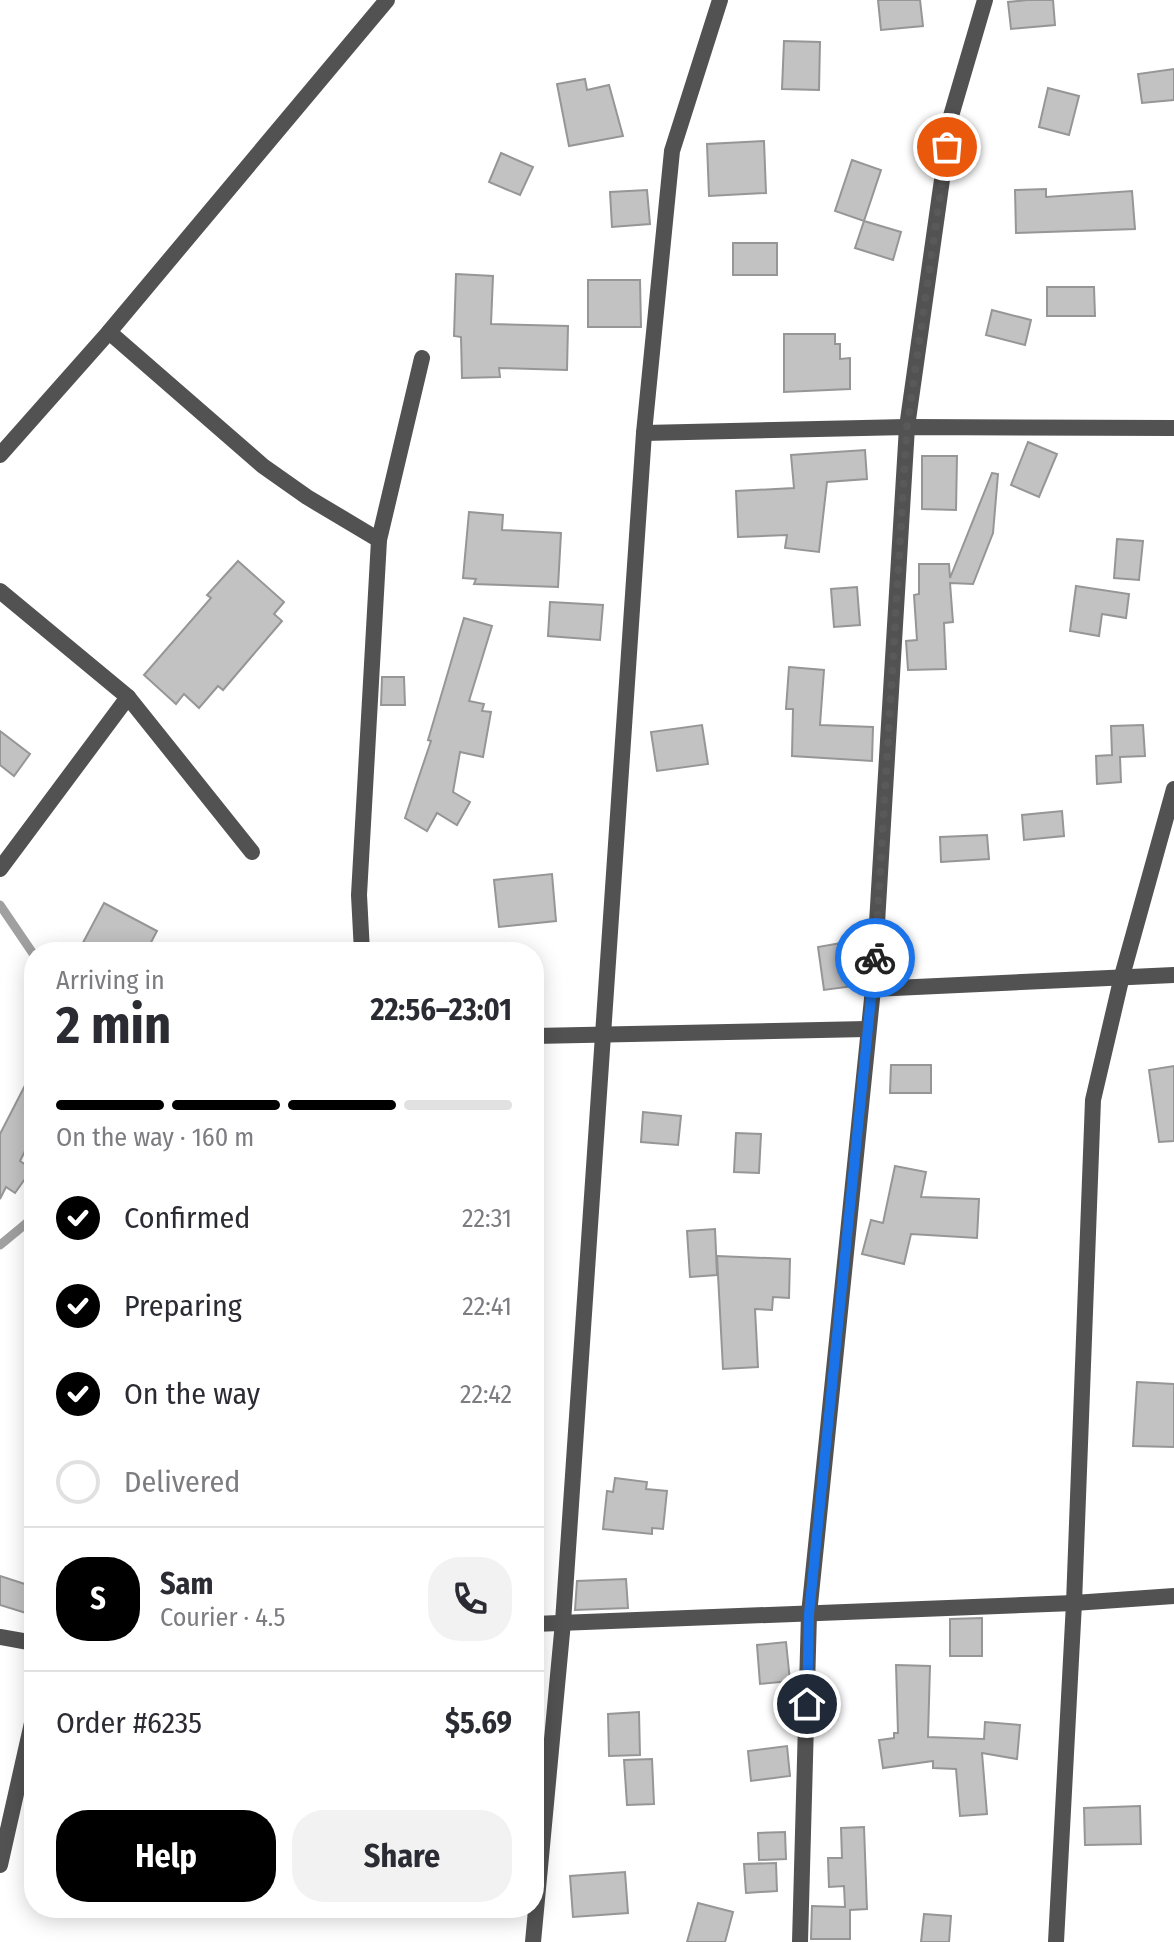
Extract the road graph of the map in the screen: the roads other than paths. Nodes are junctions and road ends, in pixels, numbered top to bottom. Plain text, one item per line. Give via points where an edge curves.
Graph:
1 (387, 0) edge
2 (720, 0) edge
3 (985, 0) edge
4 (109, 332) junction
5 (422, 358) dead end
6 (907, 427) junction
7 (1174, 428) edge
8 (644, 433) junction
9 (0, 455) edge
10 (379, 540) junction
11 (0, 591) edge
12 (128, 697) junction
13 (1174, 789) edge
14 (252, 852) dead end
15 (0, 869) edge
16 (361, 942) edge
17 (1174, 975) edge
18 (1122, 976) junction
19 (873, 989) junction
20 (867, 1029) junction
21 (604, 1034) junction
22 (544, 1036) edge
23 (1174, 1596) edge
24 (1074, 1603) junction
25 (809, 1614) junction
26 (563, 1622) junction
27 (544, 1623) edge
28 (0, 1637) edge
29 (24, 1641) edge
30 (24, 1758) edge
31 (544, 1825) edge
32 (0, 1865) edge
33 (535, 1918) edge
34 (533, 1942) edge
35 (800, 1942) edge
36 (1056, 1942) edge

1 - 4 street
2 - 8 street via 672,151
3 - 6 street via 951,116
4 - 9 street
4 - 10 street via 263,466
5 - 10 street
6 - 7 street
6 - 8 street
6 - 19 street
8 - 21 street
10 - 16 street via 359,895
11 - 12 street
12 - 14 street
12 - 15 street
13 - 18 street
17 - 18 street
18 - 19 street
18 - 24 street via 1093,1100
19 - 20 street
20 - 21 street
20 - 25 street
21 - 22 street
21 - 26 street
23 - 24 street
24 - 25 street
24 - 36 street
25 - 26 street
25 - 35 street
26 - 27 street
26 - 31 street
28 - 29 street
30 - 32 street
33 - 34 street

